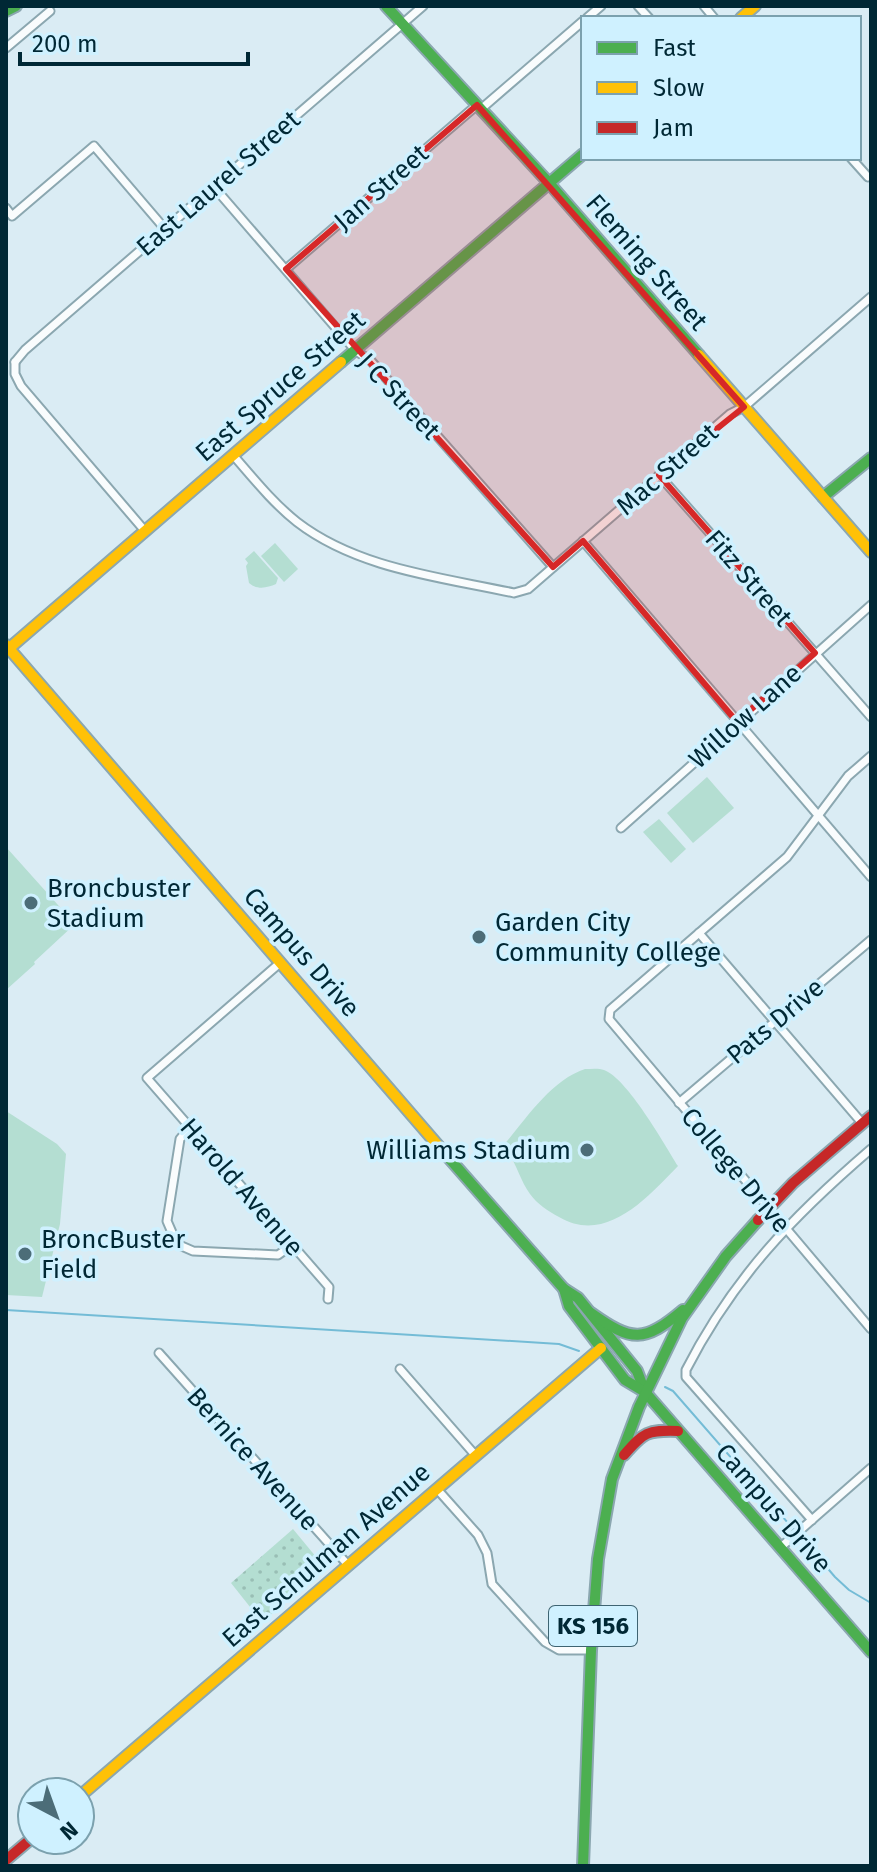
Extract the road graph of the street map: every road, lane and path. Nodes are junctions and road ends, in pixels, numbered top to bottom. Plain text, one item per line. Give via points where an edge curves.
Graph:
1 (16, 6) edge
2 (386, 6) edge
3 (423, 6) edge
4 (6, 11) edge
5 (50, 11) dead end
6 (581, 23) edge
7 (402, 24) junction
8 (6, 48) edge
9 (479, 107) junction
10 (581, 156) edge
11 (853, 160) edge
12 (868, 177) dead end
13 (549, 183) junction
14 (214, 187) junction
15 (6, 208) edge
16 (165, 229) junction
17 (286, 269) junction
18 (871, 297) edge
19 (355, 350) junction
20 (6, 359) edge
21 (15, 362) junction
22 (744, 407) junction
23 (233, 455) junction
24 (871, 458) edge
25 (659, 475) junction
26 (823, 497) junction
27 (145, 531) junction
28 (583, 541) junction
29 (871, 552) edge
30 (553, 567) junction
31 (871, 605) edge
32 (7, 648) edge
33 (815, 653) junction
34 (871, 717) edge
35 (737, 722) junction
36 (871, 756) edge
37 (818, 814) junction
38 (621, 828) dead end
39 (871, 877) edge
40 (699, 933) junction
41 (871, 940) edge
42 (281, 962) junction
43 (775, 1022) junction
44 (679, 1103) junction
45 (867, 1120) edge
46 (190, 1127) junction
47 (871, 1149) edge
48 (768, 1208) junction
49 (786, 1228) junction
50 (292, 1245) junction
51 (564, 1289) junction
52 (328, 1299) dead end
53 (693, 1302) junction
54 (591, 1313) junction
55 (871, 1329) edge
56 (601, 1348) junction
57 (159, 1353) dead end
58 (400, 1369) dead end
59 (645, 1392) junction
60 (678, 1431) junction
61 (476, 1456) junction
62 (618, 1461) junction
63 (871, 1468) edge
64 (437, 1489) junction
65 (812, 1520) junction
66 (785, 1544) junction
67 (348, 1565) junction
68 (870, 1648) edge
69 (591, 1650) junction
70 (96, 1782) edge
71 (583, 1866) edge

1 - 4 main road
2 - 7 main road, Fleming Street
3 - 7 street, East Laurel Street
5 - 8 street
6 - 9 street, Jan Street
7 - 9 main road, Fleming Street
7 - 14 street, East Laurel Street
9 - 13 main road, Fleming Street
9 - 17 street, Jan Street
10 - 13 main road, East Spruce Street
11 - 12 street
13 - 19 main road, East Spruce Street
13 - 22 main road, Fleming Street
14 - 16 street, East Laurel Street
14 - 17 street, J C Street
15 - 16 street via 12,216 94,146
16 - 21 street, East Laurel Street
17 - 19 street, J C Street
18 - 22 street, Mac Street
19 - 23 main road, East Spruce Street
19 - 30 street, J C Street via 371,361
20 - 21 street
21 - 27 street via 21,386
22 - 25 street, Mac Street
22 - 26 main road, Fleming Street
23 - 27 main road, East Spruce Street
23 - 30 street, Mac Street via 284,511 323,539 367,558 514,593 528,589
24 - 26 main road
25 - 28 street, Mac Street
25 - 33 street, Fitz Street
26 - 29 main road, Fleming Street
27 - 32 main road, East Spruce Street
28 - 30 street, Mac Street
28 - 35 street
31 - 33 street, Willow Lane
32 - 42 main road, Campus Drive
33 - 34 street, Fitz Street
33 - 35 street, Willow Lane
35 - 37 street
35 - 38 street, Willow Lane
36 - 37 street
37 - 39 street
37 - 40 street via 787,857
40 - 43 street
40 - 44 street, College Drive via 610,1010 613,1026
41 - 43 street, Pats Drive
42 - 46 street, Harold Avenue via 147,1078
42 - 51 main road, Campus Drive
43 - 44 street, Pats Drive
43 - 45 street
44 - 48 street, College Drive
45 - 48 main road, KS 156
46 - 50 street, Harold Avenue
46 - 50 street via 180,1139 167,1221 177,1244 193,1251 278,1255
47 - 49 street
48 - 49 street, College Drive
48 - 53 main road, KS 156
49 - 55 street, College Drive
49 - 65 street via 727,1300 686,1377
50 - 52 street, Harold Avenue via 329,1287
51 - 54 main road, Campus Drive
51 - 56 main road, Campus Drive via 569,1306
53 - 54 main road via 660,1330 637,1335 622,1333
53 - 59 main road, KS 156
54 - 59 main road, Campus Drive via 637,1371
56 - 59 main road, Campus Drive via 625,1380
56 - 61 main road, East Schulman Avenue
57 - 67 street, Bernice Avenue
58 - 61 street
59 - 60 main road, Campus Drive
59 - 62 main road, KS 156
60 - 62 main road via 649,1431
60 - 66 main road, Campus Drive
61 - 64 main road, East Schulman Avenue
62 - 69 main road, KS 156 via 598,1559
63 - 65 street
64 - 67 main road, East Schulman Avenue
64 - 69 street via 478,1535 492,1584 545,1642 559,1650
65 - 66 street
66 - 68 main road, Campus Drive
67 - 70 main road, East Schulman Avenue
69 - 71 main road, KS 156

